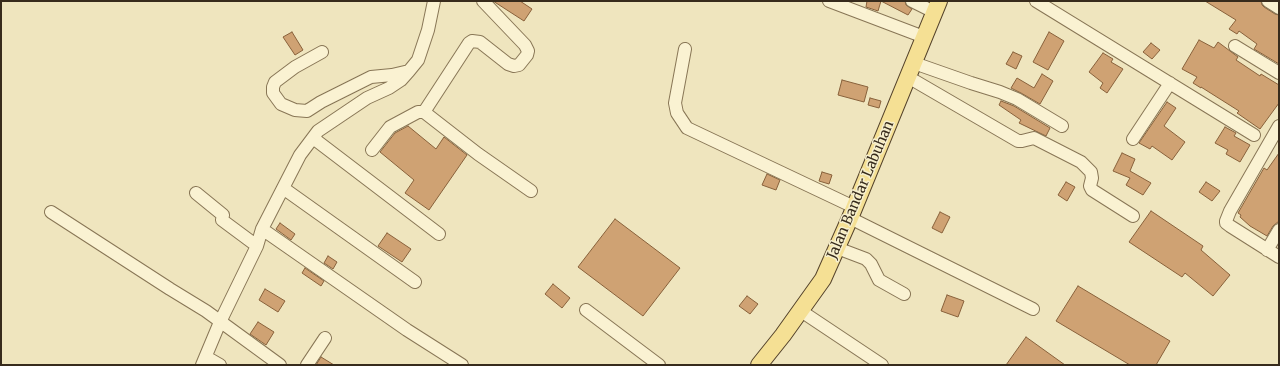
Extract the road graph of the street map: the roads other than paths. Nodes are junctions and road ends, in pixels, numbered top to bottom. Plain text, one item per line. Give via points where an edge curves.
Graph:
1 (434, 1) edge
2 (483, 1) edge
3 (829, 1) edge
4 (912, 1) edge
5 (1036, 1) edge
6 (1268, 1) edge
7 (936, 7) edge
8 (1279, 8) edge
9 (924, 37) junction
10 (1235, 46) dead end
11 (685, 49) dead end
12 (322, 52) dead end
13 (914, 62) junction
14 (409, 71) junction
15 (1279, 73) edge
16 (908, 78) junction
17 (1170, 83) junction
18 (424, 112) junction
19 (1062, 126) dead end
20 (1279, 126) edge
21 (1254, 135) dead end
22 (313, 138) junction
23 (1133, 139) dead end
24 (372, 150) dead end
25 (283, 188) junction
26 (531, 192) dead end
27 (196, 193) dead end
28 (51, 212) dead end
29 (852, 212) junction
30 (1133, 216) dead end
31 (262, 229) junction
32 (1279, 230) edge
33 (440, 234) dead end
34 (257, 246) junction
35 (837, 248) junction
36 (1267, 250) junction
37 (1279, 257) edge
38 (416, 282) dead end
39 (904, 294) dead end
40 (1033, 309) dead end
41 (586, 310) dead end
42 (801, 311) junction
43 (220, 322) junction
44 (325, 338) dead end
45 (204, 361) edge
46 (220, 365) edge
47 (280, 365) edge
48 (307, 365) edge
49 (462, 365) edge
50 (659, 365) edge
51 (759, 365) edge
52 (882, 365) edge

1 - 14 street via 418,60
2 - 18 street via 525,45 527,55 514,66 480,42 469,43
3 - 9 street
4 - 7 street
5 - 17 street
6 - 8 street
7 - 9 main road, Jalan Bandar Labuhan
9 - 13 main road, Jalan Bandar Labuhan
10 - 15 street
11 - 29 street via 675,103 677,113 687,128
12 - 14 street via 275,82 273,93 281,104 295,110 307,111 371,77
13 - 16 main road, Jalan Bandar Labuhan
13 - 19 street via 1017,99
14 - 22 street via 389,88 367,98 318,131
16 - 29 main road, Jalan Bandar Labuhan
16 - 30 street via 1018,141 1034,138 1081,162 1091,172 1092,190
17 - 21 street
17 - 23 street
18 - 24 street via 418,112 390,127
18 - 26 street
20 - 36 street via 1226,221
22 - 25 street via 300,155
22 - 33 street
25 - 31 street
25 - 38 street
27 - 34 street via 223,215 222,220
28 - 43 street
29 - 35 main road, Jalan Bandar Labuhan
29 - 40 street
31 - 34 street
31 - 49 street
32 - 36 street
34 - 43 street
35 - 39 street via 866,259 879,280
35 - 42 main road, Jalan Bandar Labuhan via 823,279
36 - 37 street
41 - 50 street
42 - 51 main road, Jalan Bandar Labuhan
42 - 52 street
43 - 45 street
43 - 47 street
44 - 48 street
45 - 46 street

